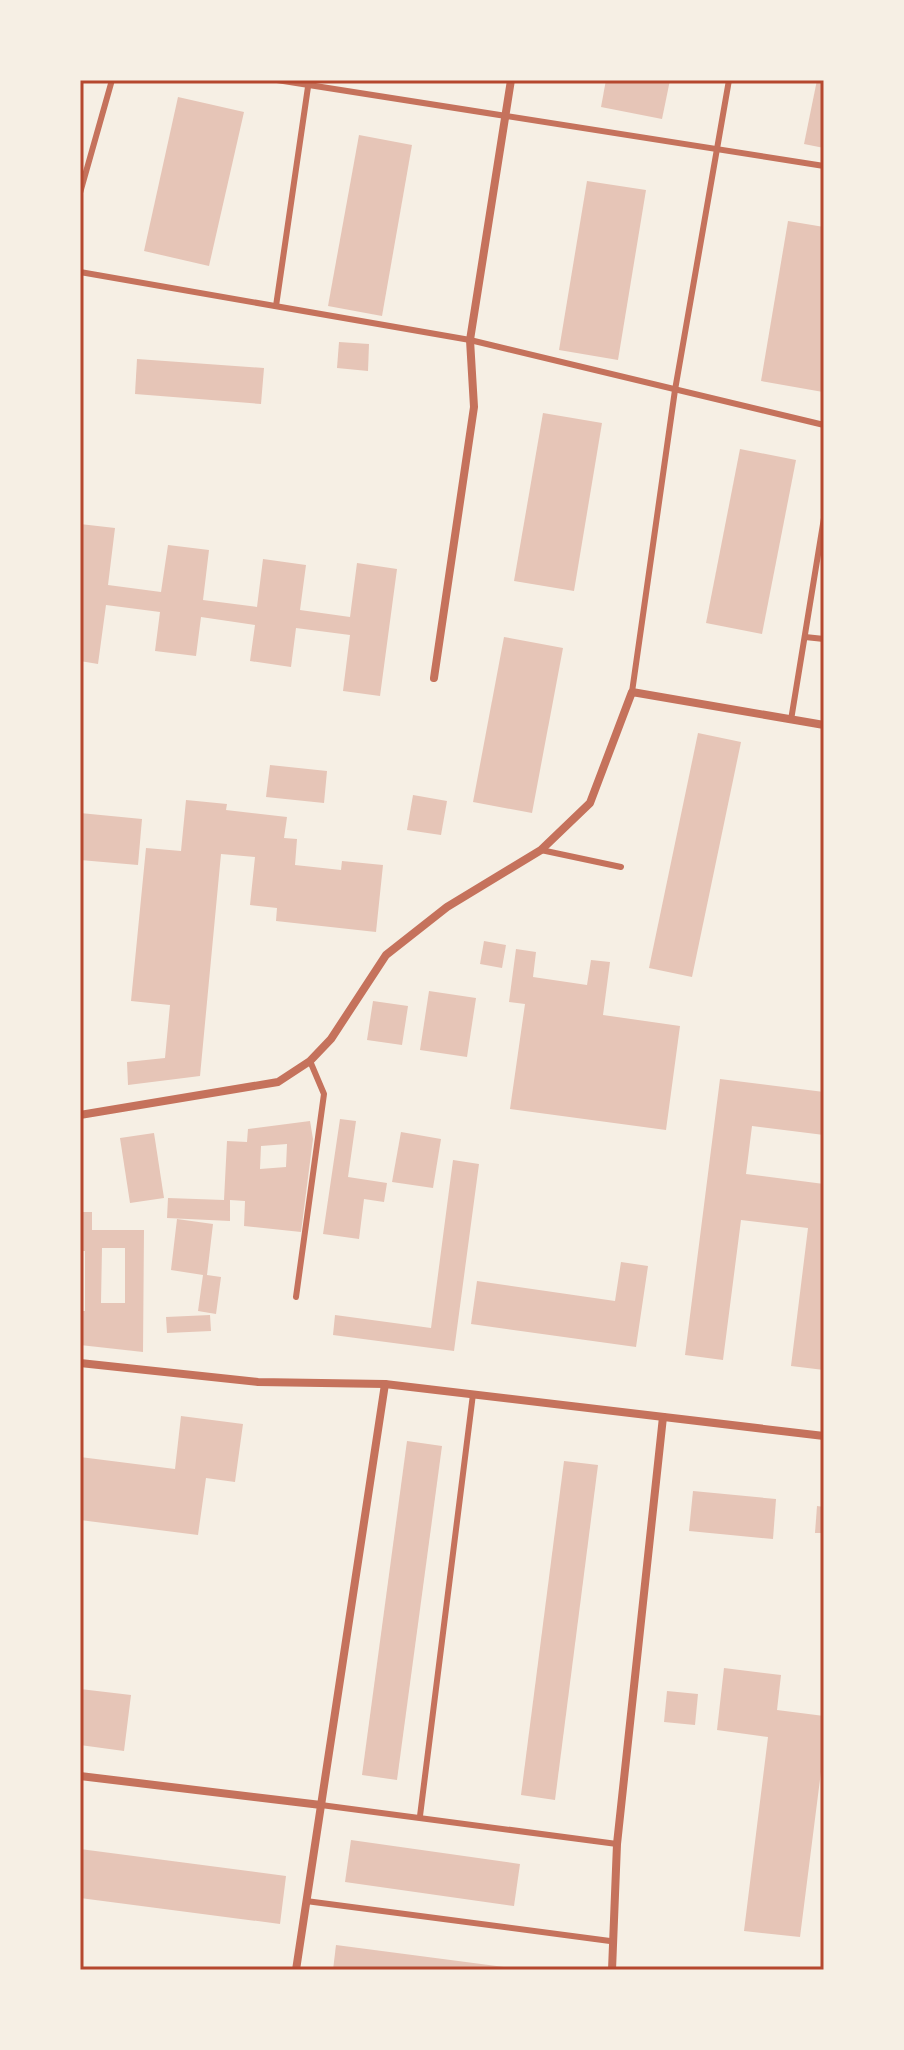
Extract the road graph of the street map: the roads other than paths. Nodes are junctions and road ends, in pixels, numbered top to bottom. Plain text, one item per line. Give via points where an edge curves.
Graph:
1 (112, 80) edge
2 (277, 80) edge
3 (511, 80) edge
4 (729, 80) edge
5 (309, 84) edge
6 (505, 117) junction
7 (715, 147) junction
8 (824, 166) edge
9 (80, 193) edge
10 (80, 272) edge
11 (276, 306) junction
12 (470, 340) junction
13 (675, 390) junction
14 (824, 425) edge
15 (824, 518) edge
16 (805, 637) junction
17 (824, 639) edge
18 (434, 678) dead end
19 (632, 692) junction
20 (791, 720) junction
21 (824, 725) edge
22 (541, 850) junction
23 (621, 867) dead end
24 (310, 1061) junction
25 (80, 1115) edge
26 (296, 1297) dead end
27 (80, 1363) edge
28 (385, 1384) junction
29 (473, 1394) junction
30 (663, 1417) junction
31 (824, 1436) edge
32 (80, 1776) edge
33 (321, 1805) junction
34 (420, 1816) junction
35 (617, 1844) junction
36 (306, 1901) junction
37 (610, 1941) junction
38 (296, 1970) edge
39 (612, 1970) edge

1 - 9 lane
2 - 5 lane
3 - 6 street
4 - 7 lane
5 - 6 lane
5 - 11 lane
6 - 7 lane
6 - 12 street
7 - 8 lane
7 - 13 lane
10 - 11 lane
11 - 12 lane
12 - 13 lane
12 - 18 street via 474,407
13 - 14 lane
13 - 19 lane
15 - 16 lane
16 - 17 lane
16 - 20 lane
19 - 20 street
19 - 22 street via 590,803
20 - 21 street
22 - 23 lane
22 - 24 street via 447,907 386,955 331,1039
24 - 25 street via 278,1082
24 - 26 lane via 324,1094
27 - 28 street via 258,1382
28 - 29 street
28 - 33 street
29 - 30 street
29 - 34 lane
30 - 31 street
30 - 35 street
32 - 33 street
33 - 34 lane
33 - 36 street
34 - 35 lane
35 - 37 street
36 - 37 lane
36 - 38 street
37 - 39 street

